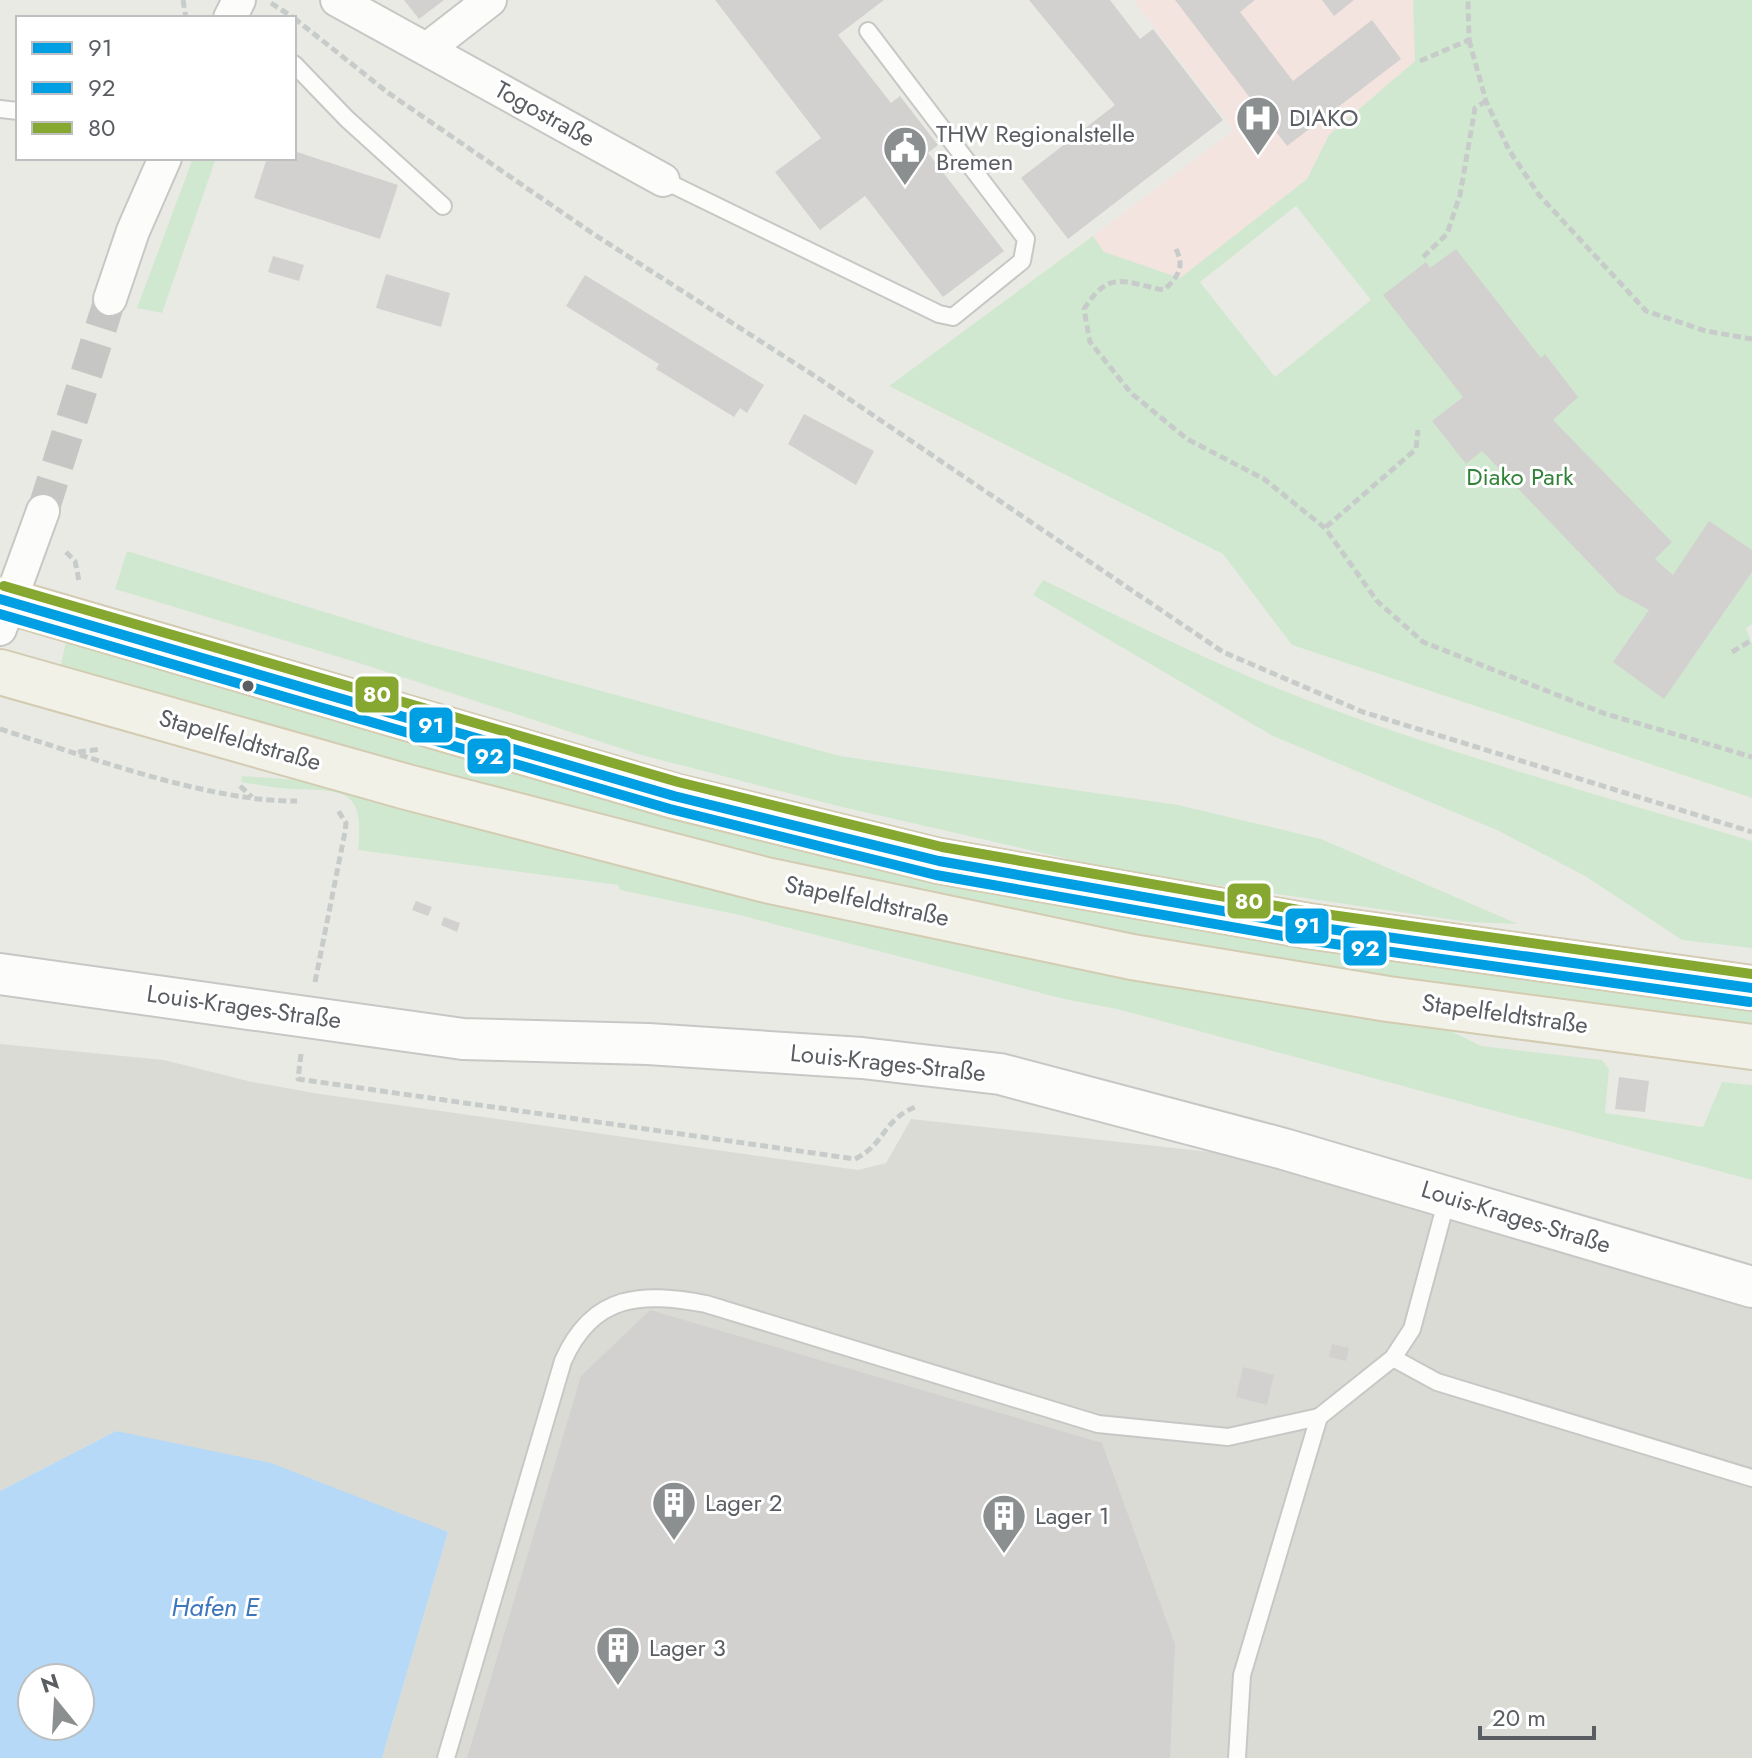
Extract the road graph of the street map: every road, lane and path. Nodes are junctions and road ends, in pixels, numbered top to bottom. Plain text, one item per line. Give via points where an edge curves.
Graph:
1 (267, 0) edge
2 (337, 0) edge
3 (490, 0) edge
4 (1468, 0) edge
5 (291, 16) edge
6 (296, 20) edge
7 (868, 31) dead end
8 (1469, 40) junction
9 (427, 49) junction
10 (1420, 61) dead end
11 (296, 66) edge
12 (1486, 101) junction
13 (164, 160) edge
14 (663, 180) joint
15 (443, 206) dead end
16 (1176, 249) dead end
17 (1423, 257) dead end
18 (110, 299) tunnel mouth
19 (1752, 339) edge
20 (1418, 430) dead end
21 (43, 511) tunnel mouth
22 (1325, 528) junction
23 (69, 557) dead end
24 (79, 582) dead end
25 (3, 610) edge
26 (1752, 640) edge
27 (1732, 652) dead end
28 (0, 672) edge
29 (0, 729) edge
30 (101, 749) dead end
31 (73, 752) junction
32 (1752, 757) edge
33 (240, 786) dead end
34 (252, 798) junction
35 (306, 801) dead end
36 (328, 804) dead end
37 (1752, 832) edge
38 (0, 974) edge
39 (1752, 988) edge
40 (307, 1015) junction
41 (1752, 1047) edge
42 (929, 1101) dead end
43 (1447, 1197) junction
44 (1752, 1287) edge
45 (1393, 1358) junction
46 (1319, 1417) junction
47 (1752, 1478) edge
48 (446, 1758) edge
49 (1237, 1758) edge

1 - 5 path
2 - 9 street, Togostraße
3 - 9 street
4 - 8 path
6 - 37 path via 387,92 595,235 821,380 1223,652 1363,712
7 - 14 lane via 1026,239 1022,261 953,317
8 - 10 path
8 - 12 path
9 - 14 street, Togostraße
11 - 15 lane
12 - 17 path via 1475,108 1460,195 1447,234
12 - 19 path via 1509,150 1539,195 1646,311 1706,331
13 - 18 street
16 - 22 path via 1181,260 1178,277 1164,290 1118,281 1099,287 1084,309 1090,342 1131,393 1187,439 1264,479
20 - 22 path via 1416,449
21 - 25 street
22 - 32 path via 1377,601 1423,642 1603,713
23 - 24 path via 75,561
25 - 39 main road via 674,796 939,861 1308,926
26 - 27 path
28 - 41 main road, Stapelfeldtstraße via 407,787 781,883 1132,957 1388,999
29 - 31 path
30 - 31 path
31 - 34 path
33 - 34 path
34 - 35 path
36 - 40 path via 346,823
38 - 40 street, Louis-Krages-Straße
40 - 42 path via 298,1079 855,1159 867,1153 898,1113
40 - 43 street, Louis-Krages-Straße via 463,1039 648,1044 862,1058 1000,1074
43 - 44 street, Louis-Krages-Straße
43 - 45 lane via 1412,1329
45 - 46 lane
45 - 47 lane via 1437,1382
46 - 48 lane via 1228,1437 1098,1424 706,1304 663,1296 632,1299 597,1314 574,1337 563,1361
46 - 49 lane via 1242,1675

